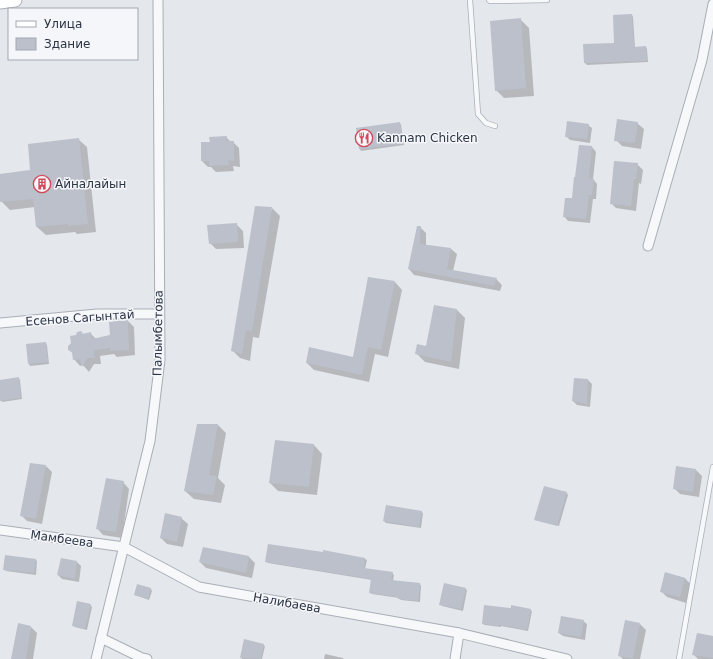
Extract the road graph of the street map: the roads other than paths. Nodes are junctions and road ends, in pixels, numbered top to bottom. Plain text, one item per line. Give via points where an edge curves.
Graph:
1 (15, 0) edge
2 (158, 0) edge
3 (470, 0) edge
4 (489, 0) edge
5 (547, 0) edge
6 (0, 2) edge
7 (713, 4) edge
8 (495, 126) dead end
9 (648, 246) dead end
10 (159, 314) junction
11 (0, 324) edge
12 (713, 467) edge
13 (0, 530) edge
14 (124, 547) junction
15 (459, 633) junction
16 (101, 638) junction
17 (96, 659) edge
18 (147, 659) edge
19 (455, 659) edge
20 (567, 659) edge
21 (680, 659) edge

1 - 6 main road
2 - 10 street, Палымбетова
3 - 8 lane via 478,114 486,123
4 - 5 lane
7 - 9 street via 702,60
10 - 11 street, Есенов Сагынтай via 97,314
10 - 14 street, Палымбетова via 160,360 150,441
12 - 21 lane
13 - 14 street, Мамбеева
14 - 15 street, Налибаева via 199,587
14 - 16 street, Палымбетова
15 - 19 street
15 - 20 street, Налибаева
16 - 17 street, Палымбетова
16 - 18 street

